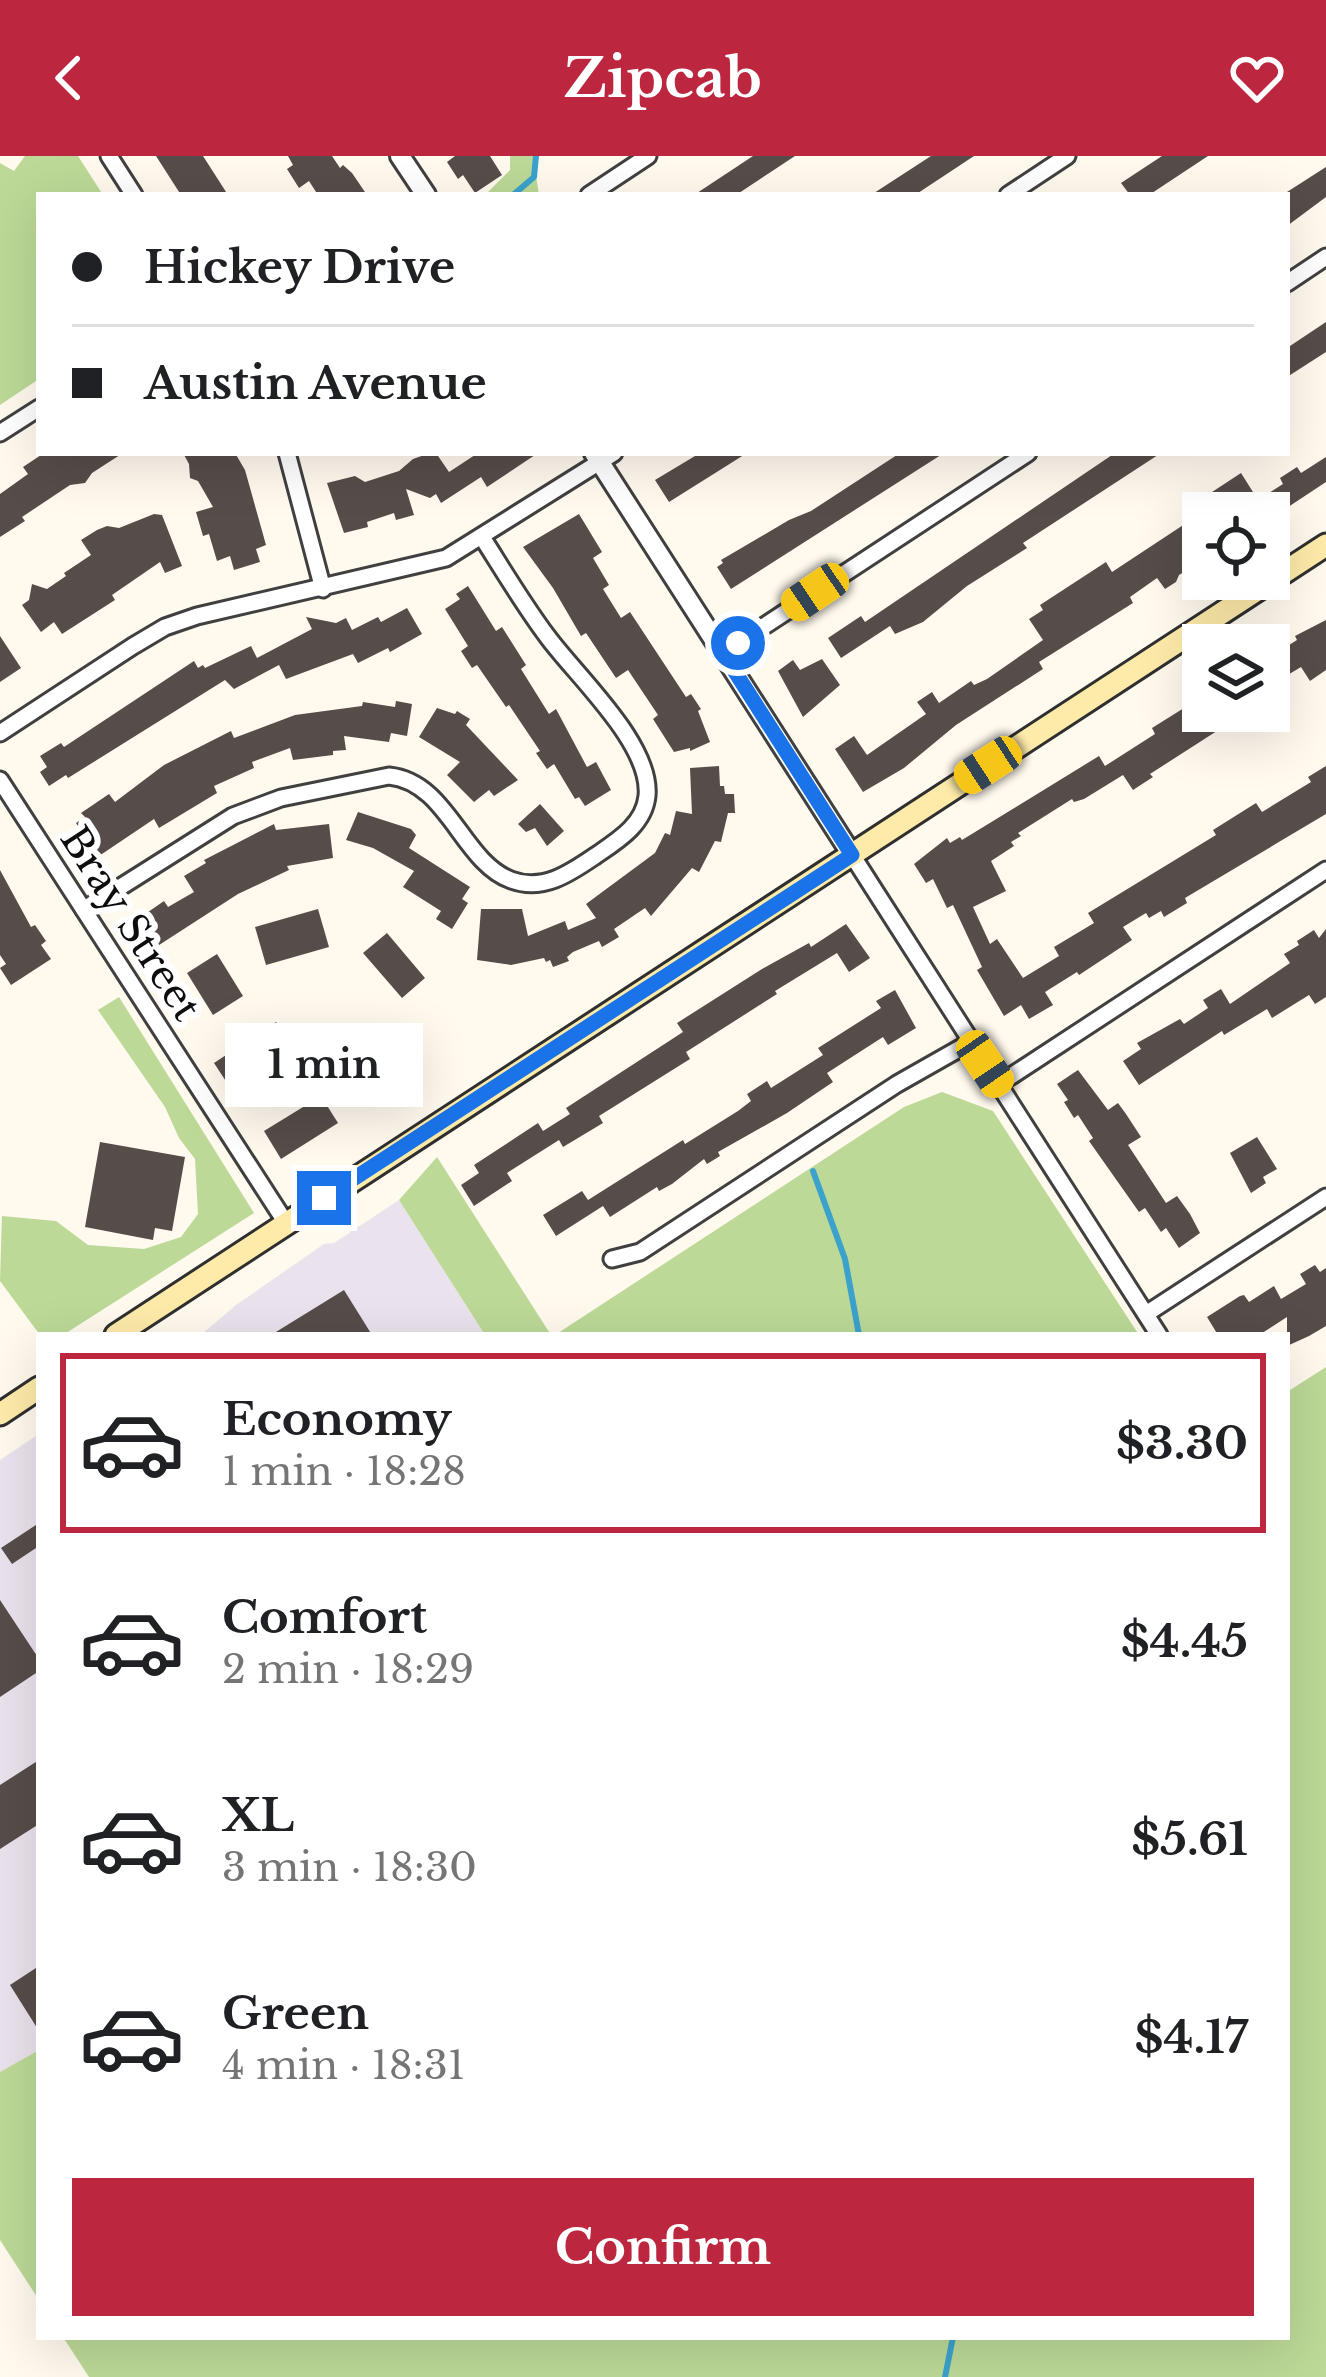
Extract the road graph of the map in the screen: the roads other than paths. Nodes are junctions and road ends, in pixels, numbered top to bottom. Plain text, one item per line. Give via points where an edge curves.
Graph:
1 (109, 156) edge
2 (400, 156) edge
3 (648, 156) edge
4 (1067, 156) edge
5 (132, 192) edge
6 (424, 192) edge
7 (594, 192) edge
8 (1013, 192) edge
9 (1326, 257) edge
10 (1290, 281) edge
11 (36, 410) edge
12 (0, 433) edge
13 (288, 456) edge
14 (603, 456) edge
15 (1023, 456) edge
16 (482, 537) junction
17 (1326, 545) edge
18 (323, 589) junction
19 (723, 653) junction
20 (0, 733) edge
21 (0, 780) edge
22 (852, 855) junction
23 (1326, 869) edge
24 (83, 910) junction
25 (971, 1042) junction
26 (999, 1084) junction
27 (1326, 1197) edge
28 (286, 1223) junction
29 (612, 1259) dead end
30 (1146, 1314) junction
31 (121, 1332) edge
32 (1157, 1332) edge
33 (36, 1390) edge
34 (0, 1414) edge

1 - 5 street
2 - 6 street
3 - 7 street
4 - 8 street
9 - 10 street
11 - 12 street
13 - 18 street
14 - 16 street
14 - 19 street
15 - 19 street
16 - 18 street via 430,564
16 - 24 street via 641,763 647,794 626,835 566,876 513,881 430,796 389,776 233,816
17 - 22 main road
18 - 20 street via 179,621
19 - 22 street
21 - 24 street, Bray Street
22 - 25 street
22 - 28 main road
23 - 26 street
24 - 28 street, Bray Street
25 - 26 street
25 - 29 street via 640,1252
26 - 30 street
27 - 30 street
28 - 31 main road
30 - 32 street
33 - 34 main road

